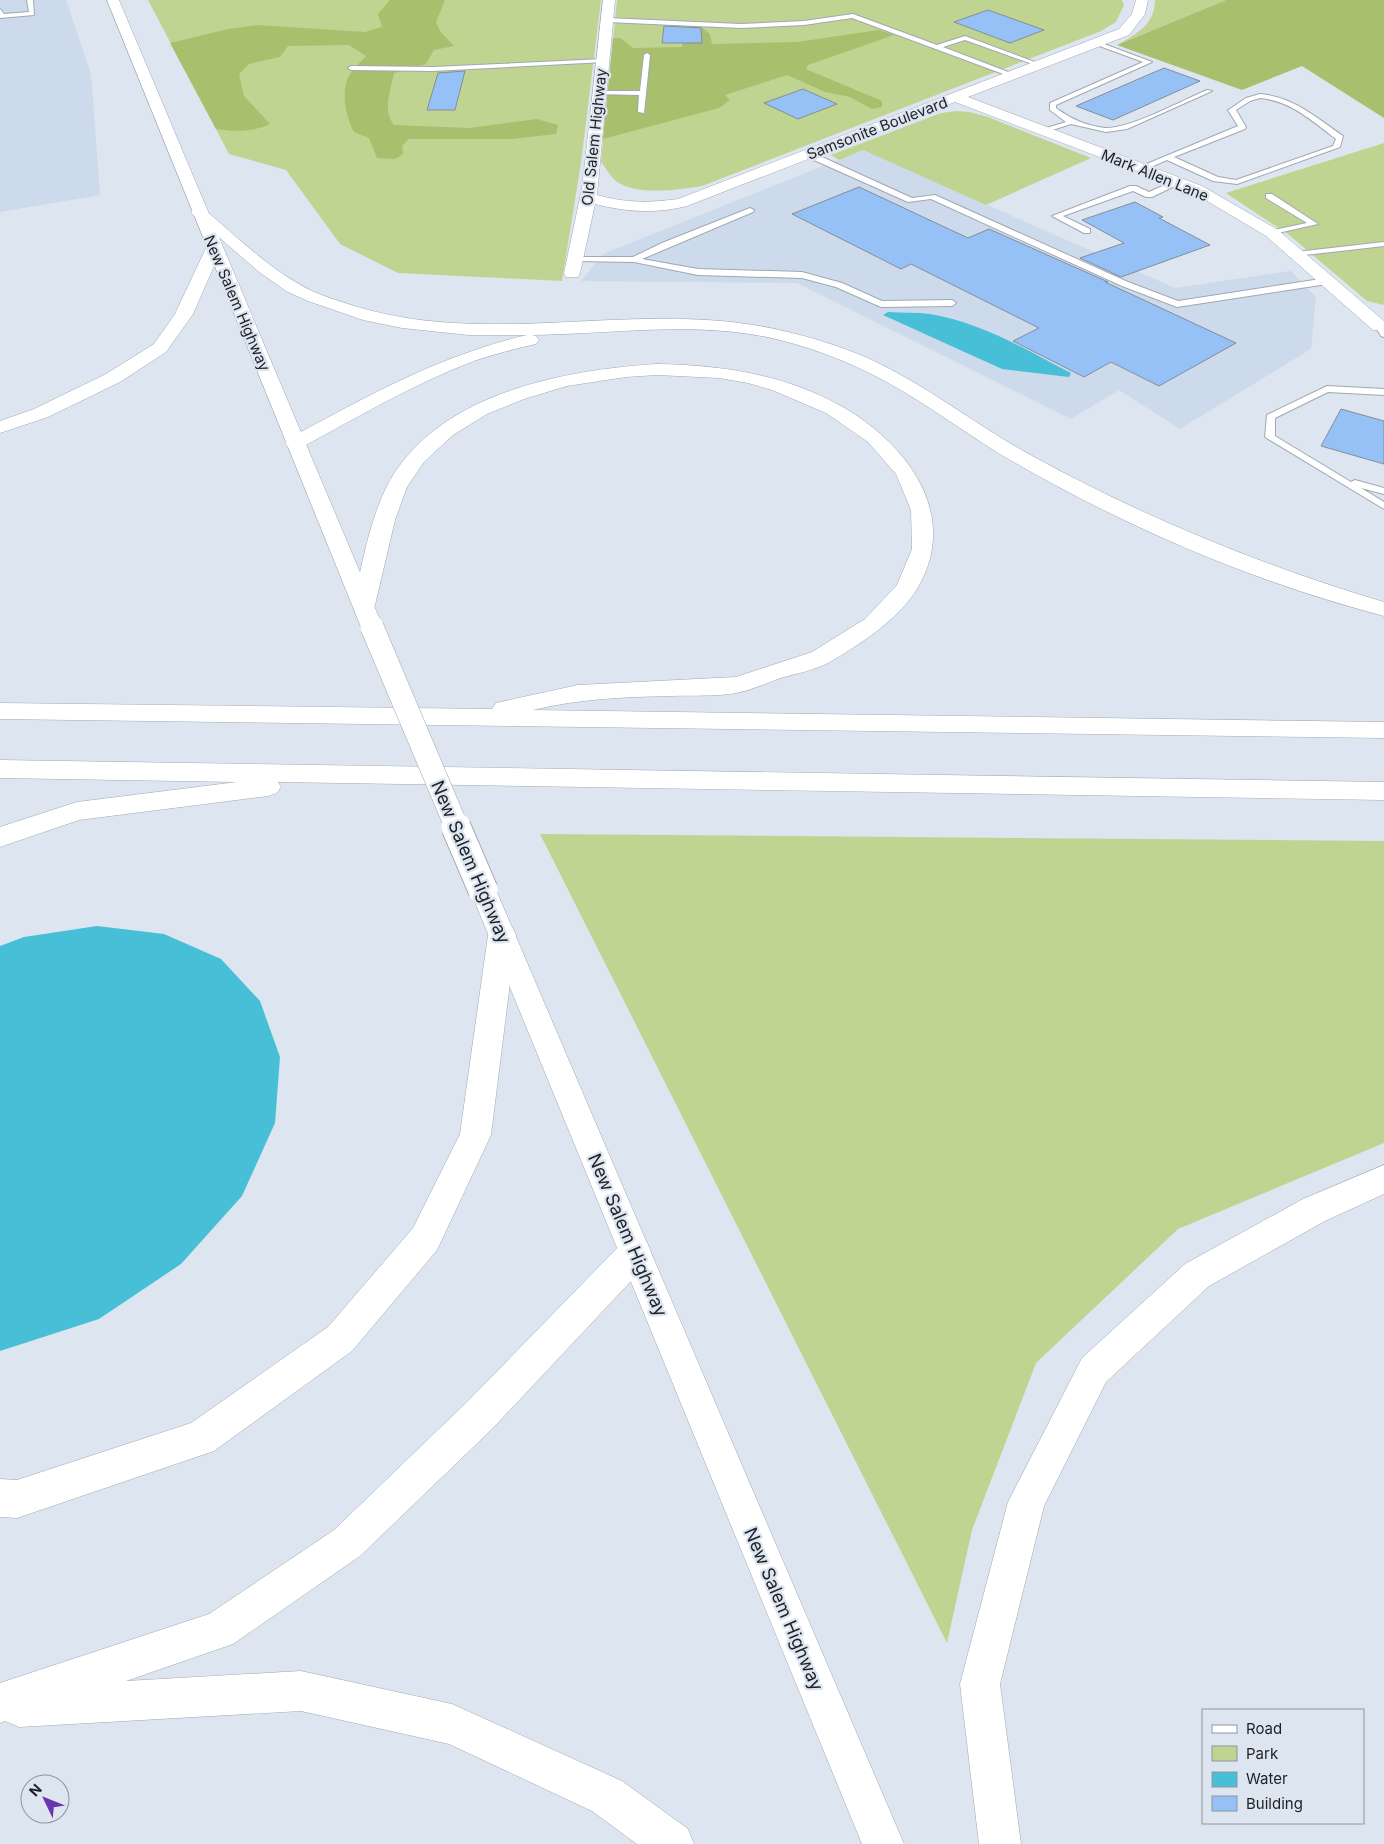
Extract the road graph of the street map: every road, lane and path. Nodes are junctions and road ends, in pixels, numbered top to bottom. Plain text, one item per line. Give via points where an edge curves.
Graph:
1 (30, 0) edge
2 (113, 0) edge
3 (609, 0) edge
4 (1142, 0) edge
5 (0, 11) edge
6 (607, 20) junction
7 (1096, 43) junction
8 (937, 47) junction
9 (647, 55) dead end
10 (603, 61) junction
11 (1040, 65) junction
12 (351, 68) dead end
13 (1014, 76) junction
14 (1209, 91) dead end
15 (643, 92) junction
16 (600, 93) junction
17 (957, 98) junction
18 (642, 112) dead end
19 (1071, 122) junction
20 (1046, 132) junction
21 (808, 154) junction
22 (1167, 157) junction
23 (1141, 168) junction
24 (1179, 182) junction
25 (1269, 196) dead end
26 (588, 197) junction
27 (750, 210) dead end
28 (199, 213) junction
29 (1087, 232) dead end
30 (1272, 233) junction
31 (1384, 244) edge
32 (214, 248) junction
33 (1296, 254) junction
34 (634, 260) junction
35 (574, 266) joint
36 (1327, 281) junction
37 (952, 303) dead end
38 (600, 327) junction
39 (1382, 330) edge
40 (1384, 392) edge
41 (0, 427) edge
42 (295, 443) junction
43 (1337, 478) junction
44 (1384, 491) edge
45 (1384, 506) edge
46 (1384, 609) edge
47 (368, 616) junction
48 (0, 711) edge
49 (458, 719) junction
50 (1384, 730) edge
51 (0, 769) edge
52 (376, 775) junction
53 (1384, 791) edge
54 (0, 837) edge
55 (502, 935) junction
56 (1384, 1179) edge
57 (635, 1253) junction
58 (0, 1498) edge
59 (0, 1703) edge
60 (0, 1708) edge
61 (673, 1844) edge
62 (883, 1844) edge
63 (1000, 1844) edge

1 - 5 lane via 32,14 1,16
2 - 28 main road, New Salem Highway
3 - 6 main road, Old Salem Highway
4 - 7 main road, Samsonite Boulevard via 1136,20 1124,32
6 - 8 lane via 741,26 804,24 853,16
6 - 10 main road, Old Salem Highway
7 - 11 main road, Samsonite Boulevard
7 - 19 lane via 1149,62 1052,104 1054,111
8 - 11 lane via 964,38
8 - 13 lane
9 - 15 lane
10 - 12 lane via 433,69
10 - 16 main road, Old Salem Highway
11 - 13 main road, Samsonite Boulevard
13 - 17 main road, Samsonite Boulevard
14 - 19 lane via 1116,130 1096,129
15 - 16 lane
15 - 18 lane
16 - 26 main road, Old Salem Highway
17 - 20 main road, Mark Allen Lane
17 - 21 main road, Samsonite Boulevard
19 - 20 lane
20 - 23 main road, Mark Allen Lane
21 - 26 main road, Samsonite Boulevard via 681,203 651,208 611,204
21 - 36 lane via 911,200 932,197 1177,304
22 - 22 lane via 1242,127 1232,110 1249,99 1273,96 1291,104 1340,138 1336,147 1237,182 1216,179
22 - 23 lane
23 - 24 main road, Mark Allen Lane
24 - 29 lane via 1149,195 1133,188 1056,216
24 - 30 main road, Mark Allen Lane via 1197,189
25 - 30 lane via 1314,224
26 - 35 main road, Old Salem Highway
27 - 34 lane
28 - 32 main road, New Salem Highway
28 - 38 main road via 265,268 307,295 355,312 408,324 478,331
30 - 33 main road, Mark Allen Lane
31 - 33 lane
32 - 41 main road via 184,314 160,348 113,378 41,413
32 - 42 main road, New Salem Highway
33 - 36 main road, Mark Allen Lane
34 - 35 lane
34 - 37 lane via 698,272 802,275 839,285 881,304
36 - 39 main road, Mark Allen Lane
38 - 42 main road via 524,341 461,358
38 - 46 main road via 710,325 770,333 837,353 890,376 1025,460 1115,508 1204,547
40 - 43 lane via 1327,389 1270,417 1270,437
42 - 47 main road, New Salem Highway
43 - 44 lane
43 - 45 lane
47 - 49 main road via 391,498 406,471 427,447 450,428 481,410 514,396 584,377 637,371 706,372 777,386 820,402 867,430 888,449 919,496 923,543 920,564 911,584 875,625 819,658 736,685 577,692
47 - 55 main road, New Salem Highway, bridge
48 - 49 main road
49 - 50 main road
51 - 52 main road
52 - 53 main road
52 - 54 main road via 77,811
55 - 57 main road, New Salem Highway
55 - 58 main road via 475,1135 425,1239 340,1340 201,1438 17,1498
56 - 63 main road via 1314,1210 1196,1275 1094,1370 1027,1502 980,1684
57 - 59 main road via 479,1416 347,1543 219,1630
57 - 62 main road, New Salem Highway
60 - 61 main road via 301,1691 452,1724 606,1796

